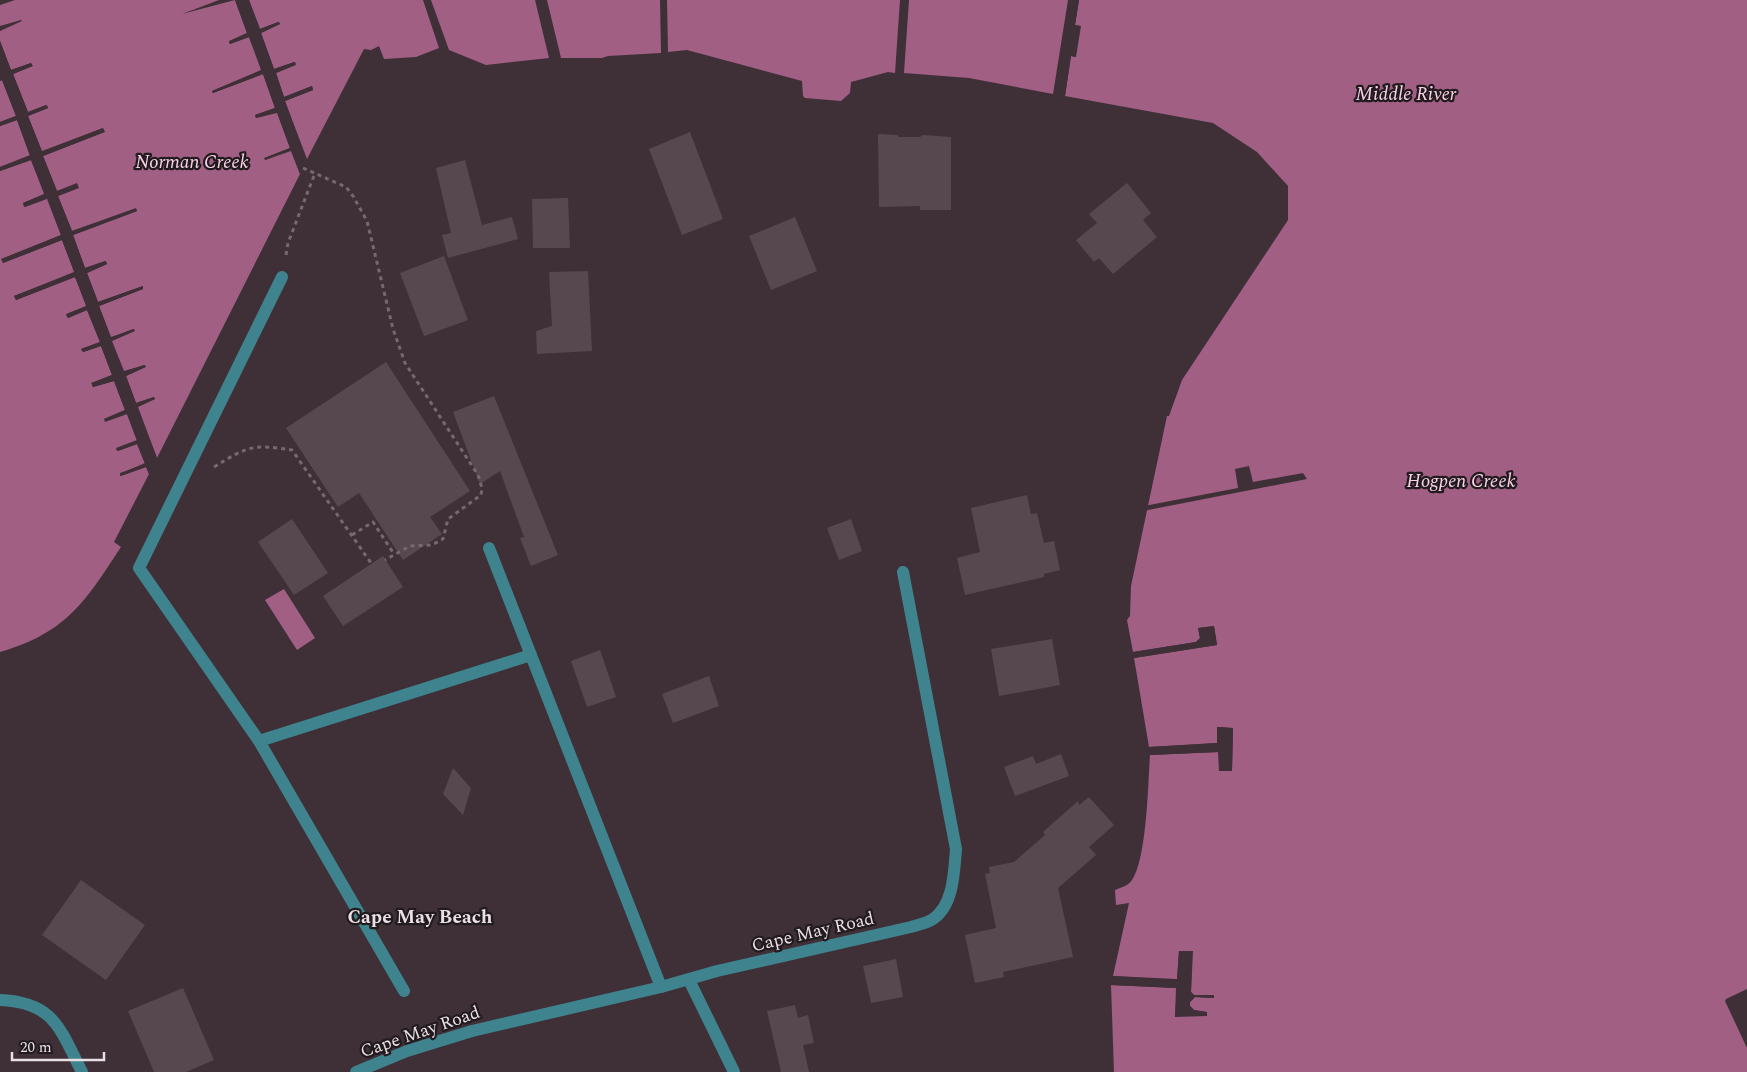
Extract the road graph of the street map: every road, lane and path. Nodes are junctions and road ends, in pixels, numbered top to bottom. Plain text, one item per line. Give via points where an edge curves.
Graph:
1 (303, 168) dead end
2 (315, 173) junction
3 (282, 277) joint
4 (209, 471) dead end
5 (352, 535) junction
6 (489, 548) dead end
7 (394, 554) junction
8 (385, 560) dead end
9 (371, 563) dead end
10 (903, 572) dead end
11 (531, 655) junction
12 (259, 741) junction
13 (689, 980) junction
14 (661, 987) junction
15 (404, 991) dead end
16 (0, 1000) edge
17 (82, 1072) edge
18 (356, 1072) edge
19 (734, 1072) edge

1 - 2 path
2 - 3 path via 288,243
2 - 7 path via 346,186 367,221 393,329 405,363 478,475 482,488 481,495 448,519 443,539 432,545 410,546
3 - 12 street via 139,568
4 - 5 path via 242,449 255,446 292,450
5 - 7 path via 373,522
5 - 9 path
6 - 11 street
7 - 8 path
10 - 13 street, Cape May Road via 956,849 946,905 934,919 911,928
11 - 12 street
11 - 14 street
12 - 15 street
13 - 14 street, Cape May Road
13 - 19 street
14 - 18 street, Cape May Road via 472,1030
16 - 17 street via 22,1001 48,1014

